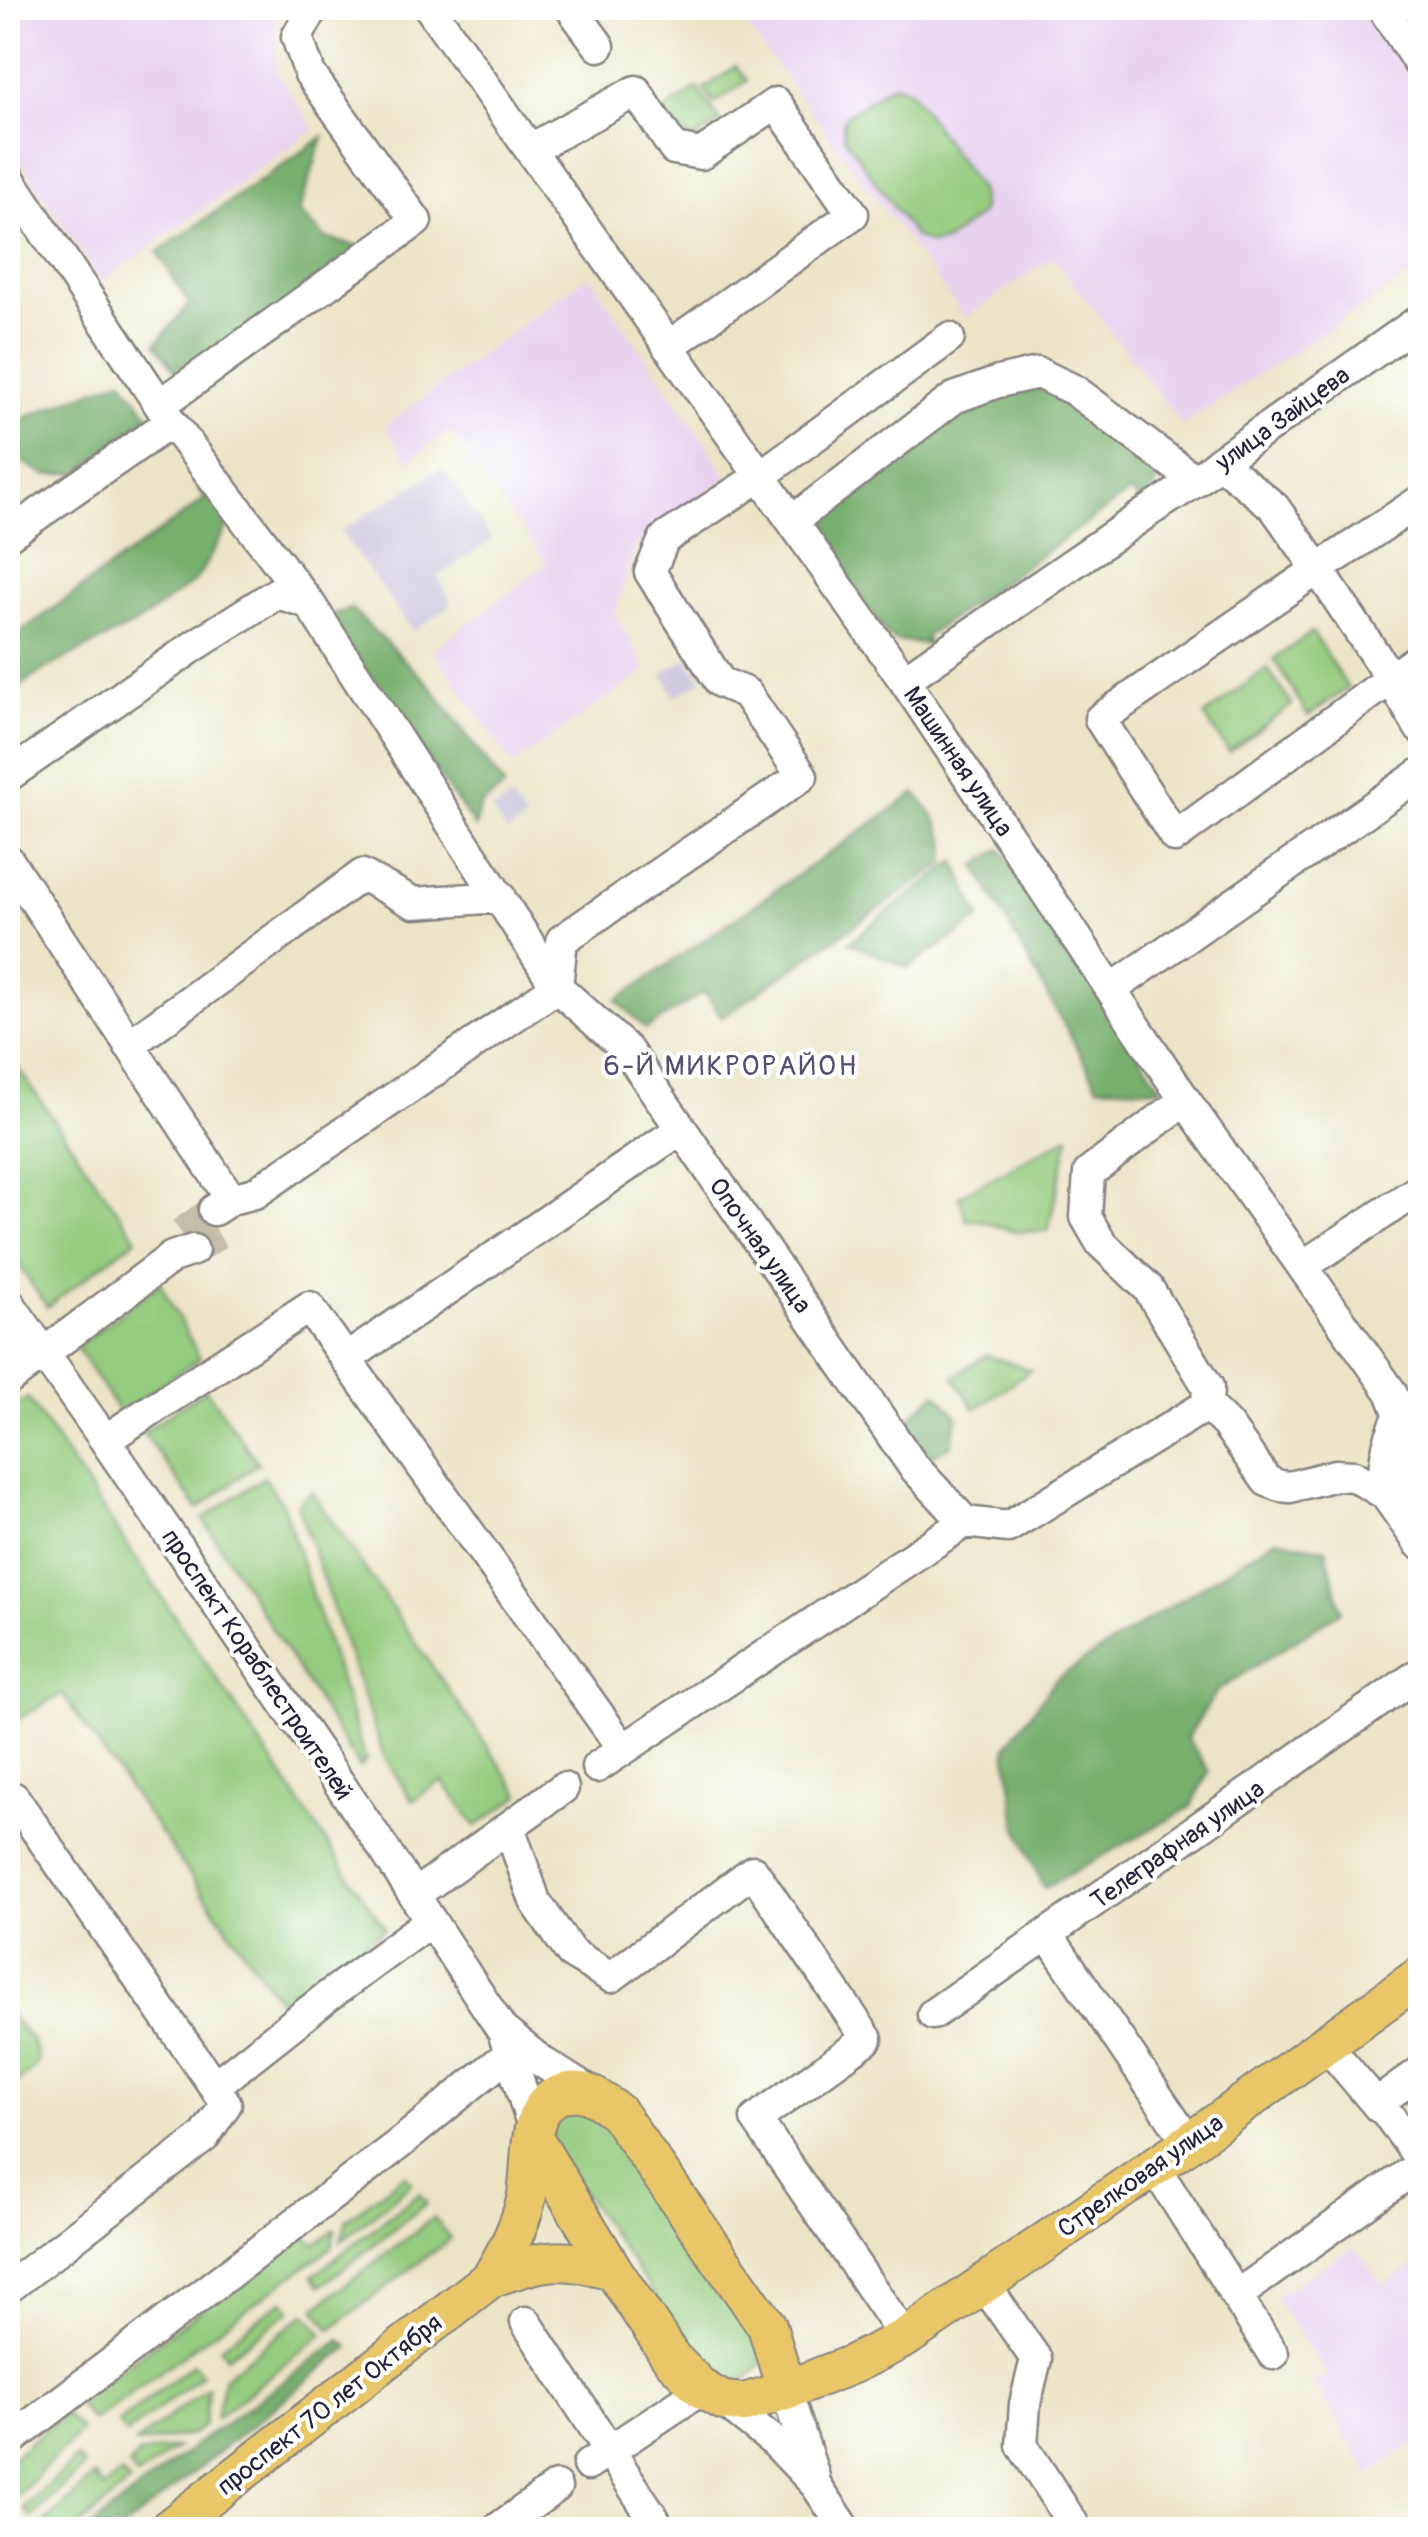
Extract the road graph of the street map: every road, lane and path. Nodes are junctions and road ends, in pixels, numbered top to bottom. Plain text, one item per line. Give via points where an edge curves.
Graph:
1 (313, 8) edge
2 (430, 8) edge
3 (572, 8) edge
4 (1383, 8) edge
5 (599, 46) dead end
6 (1417, 51) edge
7 (531, 149) junction
8 (8, 177) edge
9 (1420, 320) edge
10 (948, 338) dead end
11 (668, 347) junction
12 (165, 414) junction
13 (1208, 472) junction
14 (760, 478) junction
15 (1420, 501) edge
16 (792, 521) junction
17 (8, 535) edge
18 (1318, 568) junction
19 (309, 603) junction
20 (1403, 670) junction
21 (904, 680) junction
22 (1420, 728) edge
23 (1420, 774) edge
24 (8, 776) edge
25 (8, 860) edge
26 (500, 898) junction
27 (557, 986) junction
28 (1112, 988) junction
29 (129, 1045) junction
30 (1185, 1100) junction
31 (681, 1129) junction
32 (1420, 1190) edge
33 (182, 1247) tunnel mouth
34 (1302, 1266) junction
35 (8, 1302) edge
36 (45, 1354) junction
37 (346, 1360) junction
38 (8, 1380) edge
39 (1207, 1406) junction
40 (105, 1440) junction
41 (1406, 1486) edge
42 (965, 1522) junction
43 (1419, 1541) edge
44 (1420, 1673) edge
45 (623, 1749) junction
46 (597, 1767) dead end
47 (563, 1788) dead end
48 (8, 1802) edge
49 (509, 1827) junction
50 (422, 1908) junction
51 (1048, 1936) junction
52 (1420, 1976) edge
53 (934, 2014) dead end
54 (506, 2042) junction
55 (1325, 2043) junction
56 (1420, 2072) edge
57 (214, 2086) junction
58 (591, 2093) junction
59 (1378, 2108) dead end
60 (534, 2134) junction
61 (1189, 2143) junction
62 (1420, 2162) edge
63 (1154, 2166) junction
64 (613, 2270) junction
65 (492, 2278) junction
66 (984, 2284) junction
67 (8, 2288) edge
68 (1236, 2296) junction
69 (526, 2322) dead end
70 (768, 2326) junction
71 (905, 2338) junction
72 (1273, 2354) dead end
73 (853, 2364) junction
74 (786, 2390) junction
75 (712, 2395) junction
76 (8, 2442) edge
77 (598, 2458) junction
78 (816, 2484) junction
79 (556, 2487) dead end
80 (168, 2530) edge
81 (496, 2530) edge
82 (661, 2530) edge
83 (846, 2530) edge
84 (1077, 2530) edge

1 - 12 street via 296,37 310,74 416,221
2 - 7 street, Машинная улица
3 - 5 street
4 - 6 street
7 - 11 street, Машинная улица
7 - 11 street via 636,92 674,150 701,154 776,103 853,214
8 - 12 street, Опочная улица
9 - 13 street, улица Зайцева
10 - 14 street
11 - 14 street, Машинная улица
12 - 17 street
12 - 19 street, Опочная улица
13 - 16 street, улица Зайцева via 1038,373 954,398
13 - 18 street via 1274,507
13 - 21 street
14 - 16 street, Машинная улица
14 - 27 street via 664,539 650,572 720,682 746,693 802,776 562,940
15 - 18 street
16 - 21 street, Машинная улица
18 - 20 street via 1378,631
18 - 20 street via 1100,719 1175,836
19 - 24 street via 277,593
19 - 26 street, Опочная улица
20 - 22 street
21 - 28 street, Машинная улица
23 - 28 street
25 - 29 street
26 - 27 street, Опочная улица
26 - 29 street via 414,903 362,875
27 - 29 street via 232,1208
27 - 31 street, Опочная улица via 627,1050
28 - 30 street, Машинная улица
30 - 34 street, Машинная улица
30 - 39 street via 1089,1173 1086,1216 1102,1243 1148,1288 1208,1386
31 - 37 street
31 - 42 street, Опочная улица via 913,1466
32 - 34 street
33 - 36 street
34 - 41 street, Машинная улица via 1391,1392 1400,1413
35 - 36 street, проспект Кораблестроителей
36 - 38 street
36 - 40 street, проспект Кораблестроителей
37 - 40 street via 310,1307
37 - 45 street
39 - 41 street via 1267,1480 1280,1486 1344,1474
39 - 42 street via 1008,1527
40 - 50 street, проспект Кораблестроителей
41 - 43 street, Машинная улица
42 - 45 street
44 - 51 street, Телеграфная улица
45 - 46 street
47 - 49 street
48 - 57 street via 14,1798
49 - 50 street
49 - 71 street via 535,1901 571,1953 611,1976 753,1871 867,2038 756,2119
50 - 54 street, проспект Кораблестроителей
50 - 57 street via 327,1997
51 - 53 street, Телеграфная улица
51 - 61 street
52 - 55 main road, Стрелковая улица
54 - 58 street
54 - 60 street
54 - 76 street via 399,2144
55 - 59 street
55 - 61 main road, Стрелковая улица
56 - 62 street via 1379,2102
57 - 67 street via 226,2104 204,2137
58 - 60 main road via 572,2090 551,2098
58 - 70 main road via 617,2112
60 - 64 main road
60 - 65 main road via 527,2198
61 - 63 main road, Стрелковая улица
62 - 68 street
63 - 66 main road, Стрелковая улица
63 - 68 street
64 - 65 main road via 575,2260 541,2261
64 - 75 main road via 672,2359
65 - 80 main road, проспект 70 лет Октября
66 - 71 main road, Стрелковая улица
66 - 84 street via 1036,2359 1022,2444
68 - 72 street
69 - 77 street
70 - 73 main road via 820,2358
70 - 74 main road
71 - 73 main road, Стрелковая улица
73 - 74 main road, Стрелковая улица
74 - 75 main road, Стрелковая улица via 744,2402
74 - 78 street
75 - 77 street
75 - 78 street via 776,2443
77 - 82 street
78 - 83 street
79 - 81 street

